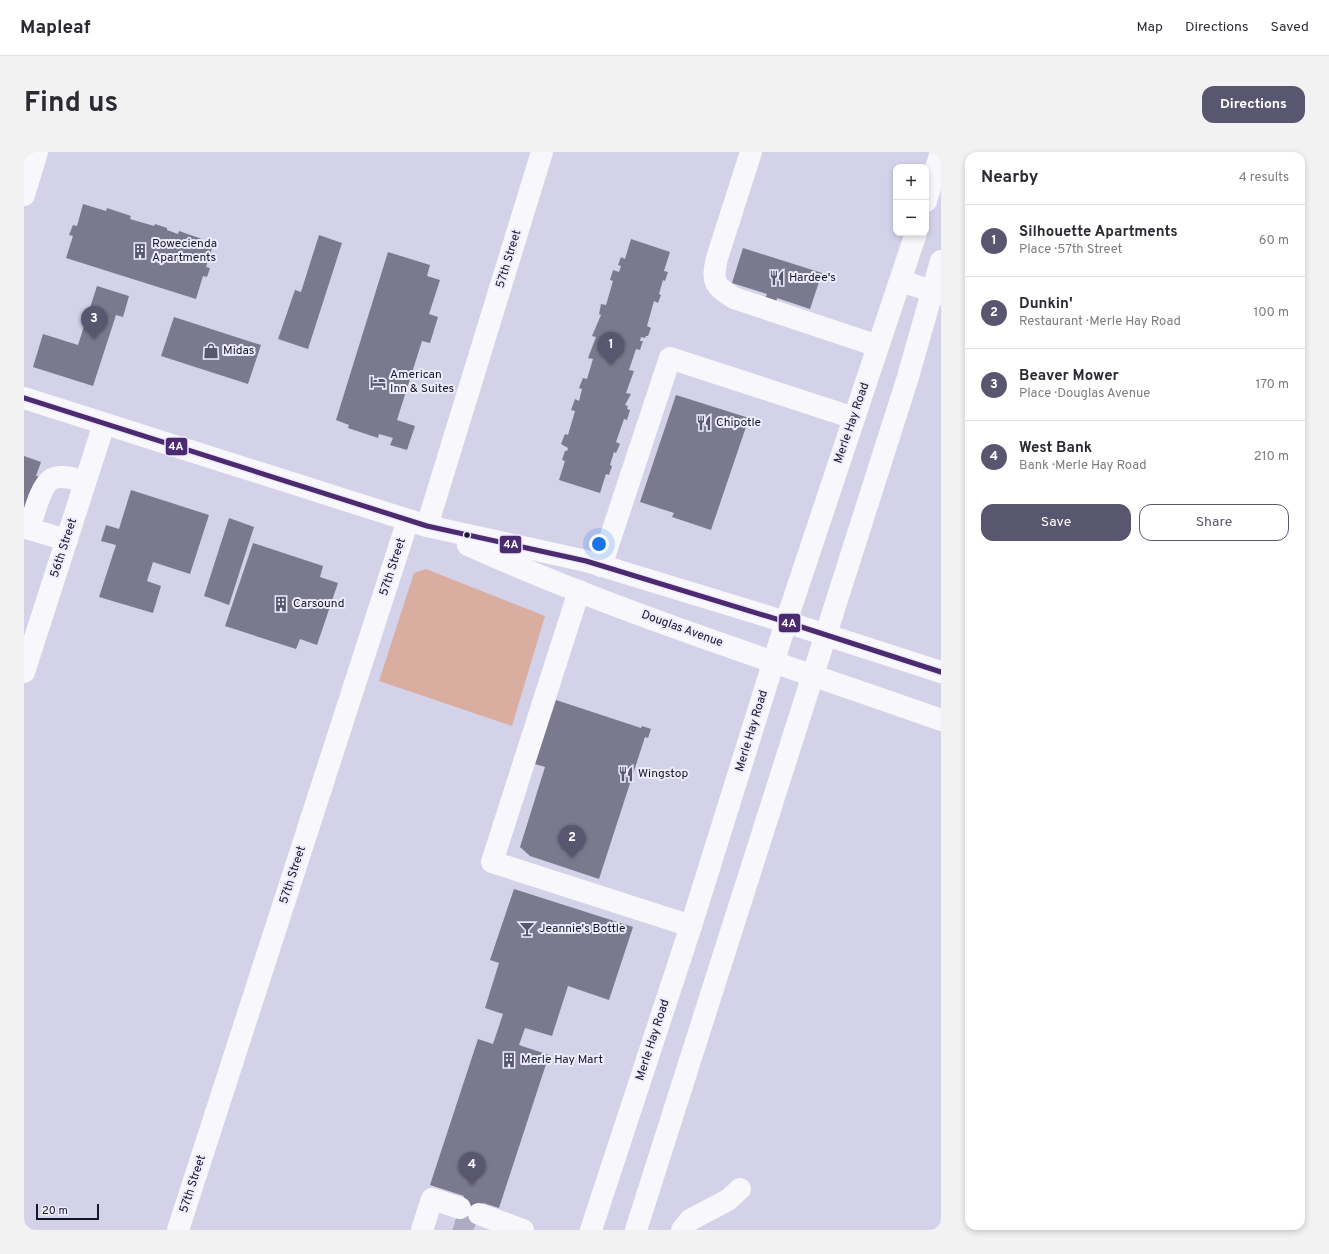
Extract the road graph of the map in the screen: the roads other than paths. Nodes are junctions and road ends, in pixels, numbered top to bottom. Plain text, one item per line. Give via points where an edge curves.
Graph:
1 (37, 152) edge
2 (542, 152) edge
3 (752, 152) edge
4 (941, 152) edge
5 (24, 195) edge
6 (926, 200) edge
7 (915, 236) edge
8 (941, 261) edge
9 (901, 281) junction
10 (937, 292) edge
11 (878, 346) junction
12 (24, 398) edge
13 (854, 418) junction
14 (104, 424) junction
15 (85, 482) junction
16 (417, 523) junction
17 (66, 540) junction
18 (601, 566) junction
19 (579, 591) junction
20 (786, 622) junction
21 (826, 634) junction
22 (774, 662) junction
23 (24, 672) edge
24 (941, 672) edge
25 (813, 675) junction
26 (941, 720) edge
27 (691, 926) junction
28 (740, 1189) dead end
29 (427, 1214) edge
30 (470, 1220) edge
31 (523, 1229) edge
32 (178, 1230) edge
33 (592, 1230) edge
34 (636, 1230) edge
35 (682, 1230) edge

1 - 5 main road
2 - 16 main road, 57th Street
3 - 11 main road via 717,258 713,275 716,284 734,298
4 - 6 main road
7 - 9 main road, Merle Hay Road
8 - 10 main road
9 - 10 main road
9 - 11 main road, Merle Hay Road
10 - 21 main road
11 - 13 main road, Merle Hay Road
12 - 14 main road, Douglas Avenue
13 - 18 main road via 670,358
13 - 20 main road, Merle Hay Road
14 - 15 main road, 56th Street
14 - 16 main road, Douglas Avenue
15 - 17 main road, 56th Street
15 - 17 main road via 67,477 52,479 44,485 29,529
16 - 18 main road, Douglas Avenue
16 - 19 main road, Douglas Avenue via 528,572
16 - 32 main road, 57th Street
17 - 23 main road, 56th Street
18 - 20 main road, Douglas Avenue
19 - 22 main road, Douglas Avenue
19 - 27 main road via 492,862
20 - 21 main road, Douglas Avenue
20 - 22 main road, Merle Hay Road
21 - 24 main road, Douglas Avenue
21 - 25 main road
22 - 25 main road, Douglas Avenue
22 - 27 main road, Merle Hay Road
25 - 26 main road, Douglas Avenue
25 - 34 main road
27 - 33 main road, Merle Hay Road
28 - 35 main road via 728,1200 690,1220
29 - 30 main road
30 - 31 main road

